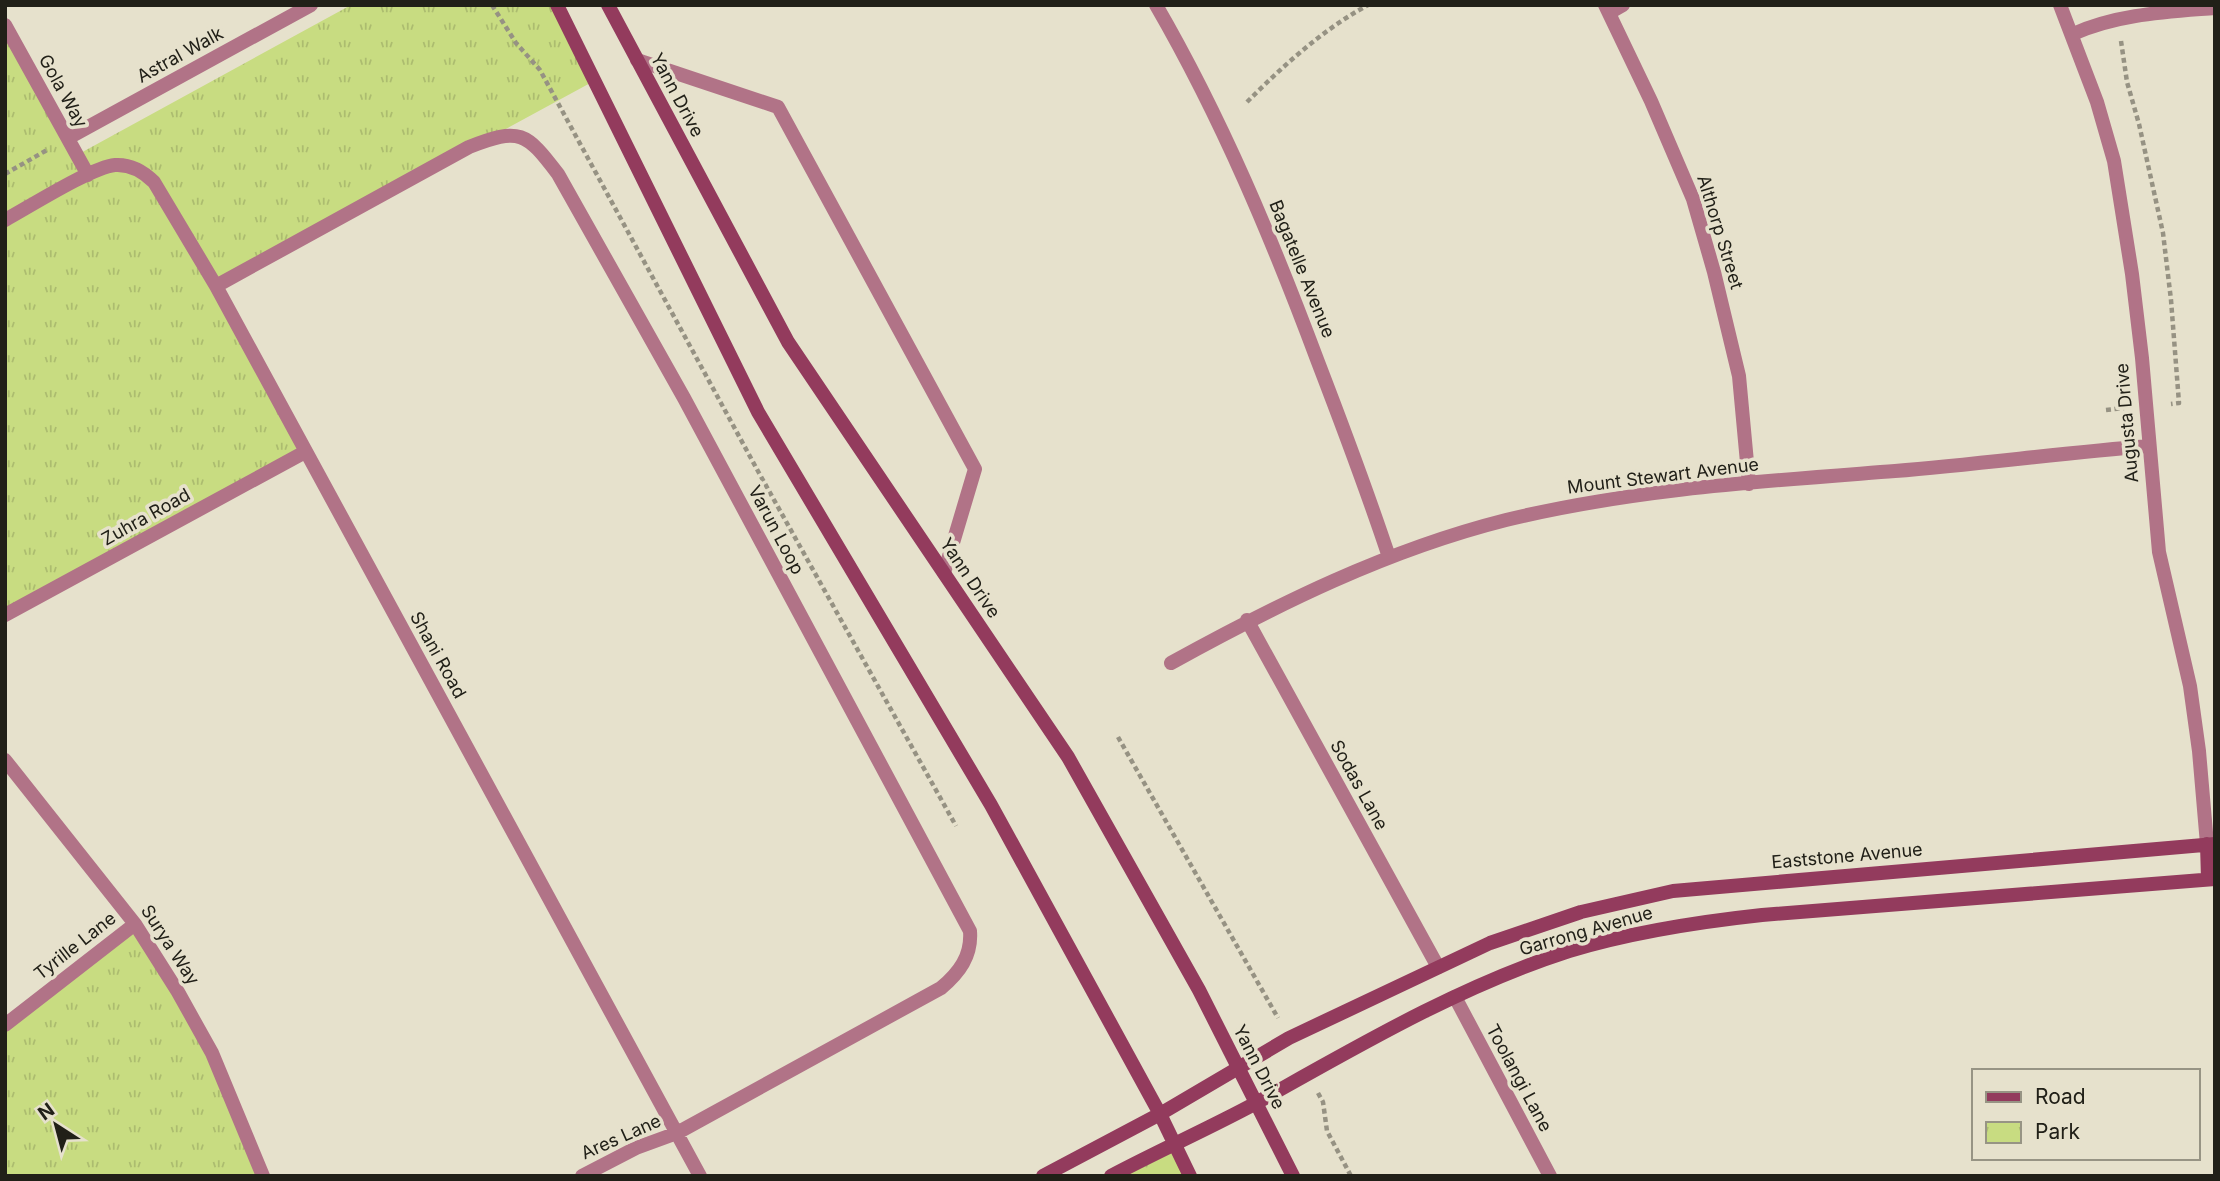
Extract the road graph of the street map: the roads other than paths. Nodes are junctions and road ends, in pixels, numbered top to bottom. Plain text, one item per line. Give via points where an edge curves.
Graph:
1 (311, 5) edge
2 (557, 5) edge
3 (608, 5) edge
4 (1156, 5) edge
5 (1623, 5) edge
6 (2060, 5) edge
7 (2215, 8) edge
8 (1607, 9) edge
9 (5, 25) edge
10 (2073, 34) junction
11 (637, 60) junction
12 (68, 138) junction
13 (88, 175) junction
14 (5, 220) edge
15 (216, 286) junction
16 (2148, 446) junction
17 (305, 452) junction
18 (1749, 484) junction
19 (1389, 557) junction
20 (944, 573) junction
21 (5, 615) edge
22 (1247, 620) junction
23 (1171, 663) dead end
24 (5, 760) edge
25 (2211, 844) edge
26 (2211, 879) edge
27 (135, 924) junction
28 (1438, 967) junction
29 (1455, 997) junction
30 (5, 1025) edge
31 (1238, 1069) junction
32 (1255, 1103) junction
33 (1160, 1114) junction
34 (677, 1133) junction
35 (1174, 1143) junction
36 (263, 1176) edge
37 (582, 1176) edge
38 (700, 1176) edge
39 (1043, 1176) edge
40 (1111, 1176) edge
41 (1190, 1176) edge
42 (1293, 1176) edge
43 (1550, 1176) edge

1 - 12 street, Astral Walk
2 - 33 street via 758,412 991,805
3 - 11 street, Yann Drive
4 - 19 street, Bagatelle Avenue via 1220,125 1275,248
5 - 8 street
6 - 10 street, Augusta Drive
7 - 10 street via 2121,18
8 - 18 street, Althorp Street via 1693,199 1739,376
9 - 12 street, Gola Way
10 - 16 street, Augusta Drive via 2114,161 2132,274
11 - 20 street, Yann Drive via 788,342
11 - 20 street via 778,107 975,469
12 - 13 street, Gola Way
13 - 14 street
13 - 15 street, Shani Road via 113,165 129,165 145,173
15 - 17 street, Shani Road
15 - 34 street, Varun Loop via 469,147 515,134 536,145 558,174 684,398 963,915 971,944 957,975 941,988
16 - 18 street, Mount Stewart Avenue
16 - 25 street, Augusta Drive via 2159,552 2190,686
17 - 21 street, Zuhra Road
17 - 34 street, Shani Road
18 - 19 street, Mount Stewart Avenue via 1575,506 1507,520
19 - 22 street, Mount Stewart Avenue
20 - 31 street, Yann Drive via 1068,757 1199,990
22 - 23 street, Mount Stewart Avenue
22 - 28 street, Sodas Lane
24 - 27 street, Surya Way
25 - 26 street
25 - 28 street, Eaststone Avenue via 1673,891 1581,912 1490,943
26 - 29 street, Garrong Avenue via 1691,922 1569,951
27 - 30 street, Tyrille Lane
27 - 36 street, Surya Way via 212,1053
28 - 31 street via 1289,1038
29 - 32 street, Garrong Avenue
29 - 43 street, Toolangi Lane
31 - 32 street, Yann Drive
31 - 33 street
32 - 35 street, Garrong Avenue
32 - 42 street, Yann Drive
33 - 35 street
33 - 39 street
34 - 37 street, Ares Lane
34 - 38 street, Shani Road
35 - 40 street, Garrong Avenue
35 - 41 street

